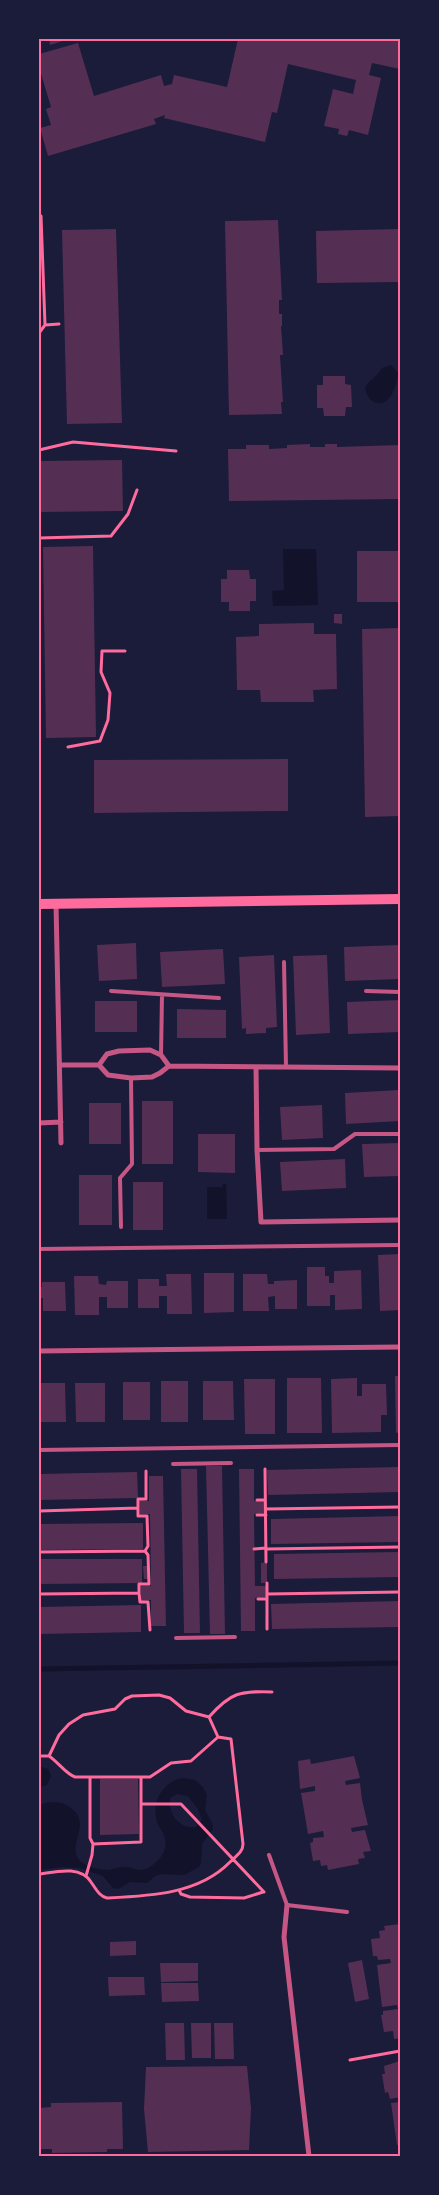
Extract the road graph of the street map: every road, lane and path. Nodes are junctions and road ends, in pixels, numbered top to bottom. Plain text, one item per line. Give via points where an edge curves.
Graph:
1 (41, 216) dead end
2 (59, 324) dead end
3 (45, 325) junction
4 (39, 333) edge
5 (39, 450) edge
6 (176, 451) dead end
7 (137, 490) dead end
8 (39, 538) edge
9 (125, 651) dead end
10 (68, 747) dead end
11 (400, 899) edge
12 (39, 904) edge
13 (56, 904) junction
14 (284, 962) dead end
15 (111, 991) dead end
16 (366, 991) dead end
17 (400, 992) edge
18 (162, 995) junction
19 (219, 998) dead end
20 (161, 1055) junction
21 (60, 1065) junction
22 (99, 1065) junction
23 (169, 1066) junction
24 (256, 1067) junction
25 (286, 1067) junction
26 (400, 1068) edge
27 (131, 1078) junction
28 (61, 1122) junction
29 (39, 1123) edge
30 (400, 1134) edge
31 (61, 1143) dead end
32 (256, 1150) junction
33 (400, 1220) edge
34 (121, 1227) dead end
35 (400, 1245) edge
36 (39, 1249) edge
37 (400, 1347) edge
38 (39, 1351) edge
39 (400, 1445) edge
40 (39, 1450) edge
41 (230, 1463) dead end
42 (173, 1464) dead end
43 (265, 1469) dead end
44 (146, 1471) dead end
45 (256, 1500) dead end
46 (265, 1500) junction
47 (400, 1507) edge
48 (138, 1508) junction
49 (266, 1509) junction
50 (39, 1511) edge
51 (257, 1515) dead end
52 (266, 1515) junction
53 (400, 1547) edge
54 (254, 1549) dead end
55 (266, 1549) junction
56 (145, 1551) junction
57 (39, 1552) edge
58 (266, 1562) dead end
59 (266, 1583) dead end
60 (400, 1592) edge
61 (140, 1593) junction
62 (39, 1594) edge
63 (267, 1596) junction
64 (258, 1599) dead end
65 (267, 1629) dead end
66 (150, 1630) dead end
67 (235, 1637) dead end
68 (176, 1638) dead end
69 (272, 1692) dead end
70 (209, 1717) junction
71 (218, 1737) junction
72 (39, 1756) edge
73 (49, 1756) junction
74 (90, 1777) junction
75 (141, 1777) junction
76 (141, 1804) junction
77 (93, 1844) junction
78 (269, 1854) dead end
79 (232, 1860) junction
80 (39, 1874) edge
81 (86, 1876) junction
82 (179, 1890) junction
83 (287, 1905) junction
84 (347, 1912) dead end
85 (400, 2051) edge
86 (350, 2060) dead end
87 (309, 2156) edge

1 - 3 path
2 - 3 path
3 - 4 path
5 - 6 path via 73,442
7 - 8 path via 128,514 110,536
9 - 10 path via 102,651 101,672 110,693 108,720 100,741
11 - 13 main road
12 - 13 main road
13 - 21 street
14 - 25 lane
15 - 18 lane
16 - 17 lane
18 - 19 lane
18 - 20 lane
20 - 22 street via 150,1050 119,1051 108,1054
20 - 23 street
21 - 22 street
21 - 28 street
22 - 27 street via 108,1075
23 - 24 street
23 - 27 street via 152,1077
24 - 25 street
24 - 32 street
25 - 26 street
27 - 34 lane via 132,1164 120,1178
28 - 29 street
28 - 31 street
30 - 32 lane via 355,1134 334,1149
32 - 33 street via 261,1222
35 - 36 lane
37 - 38 street
39 - 40 lane
41 - 42 lane
43 - 46 path
44 - 48 path via 146,1499 138,1499
45 - 46 path
46 - 49 path
47 - 49 path
48 - 50 path
48 - 56 path via 138,1516 147,1516 148,1546
49 - 52 path
51 - 52 path
52 - 55 path
53 - 55 path
54 - 55 path
55 - 58 path
56 - 57 path
56 - 61 path via 148,1555 148,1584 139,1584
59 - 63 path
60 - 63 path
61 - 62 path
61 - 66 path via 140,1602 148,1602
63 - 64 path
63 - 65 path
67 - 68 lane
69 - 70 path via 239,1692 223,1701
70 - 71 path
70 - 73 path via 186,1711 159,1694 132,1696 115,1709 83,1715 69,1724 59,1735
71 - 75 path via 191,1761 171,1763 153,1776
71 - 79 path via 231,1740 244,1844
72 - 73 path
73 - 74 path via 71,1776
74 - 75 path
74 - 77 path via 90,1838
75 - 76 path
76 - 77 path via 141,1842
76 - 79 path via 181,1804
77 - 81 path
78 - 83 lane
79 - 82 path via 211,1878
79 - 82 path via 264,1892 244,1898 190,1897
80 - 81 path via 66,1871
81 - 82 path via 100,1895 107,1898
83 - 84 lane
83 - 87 street via 284,1937
85 - 86 path

